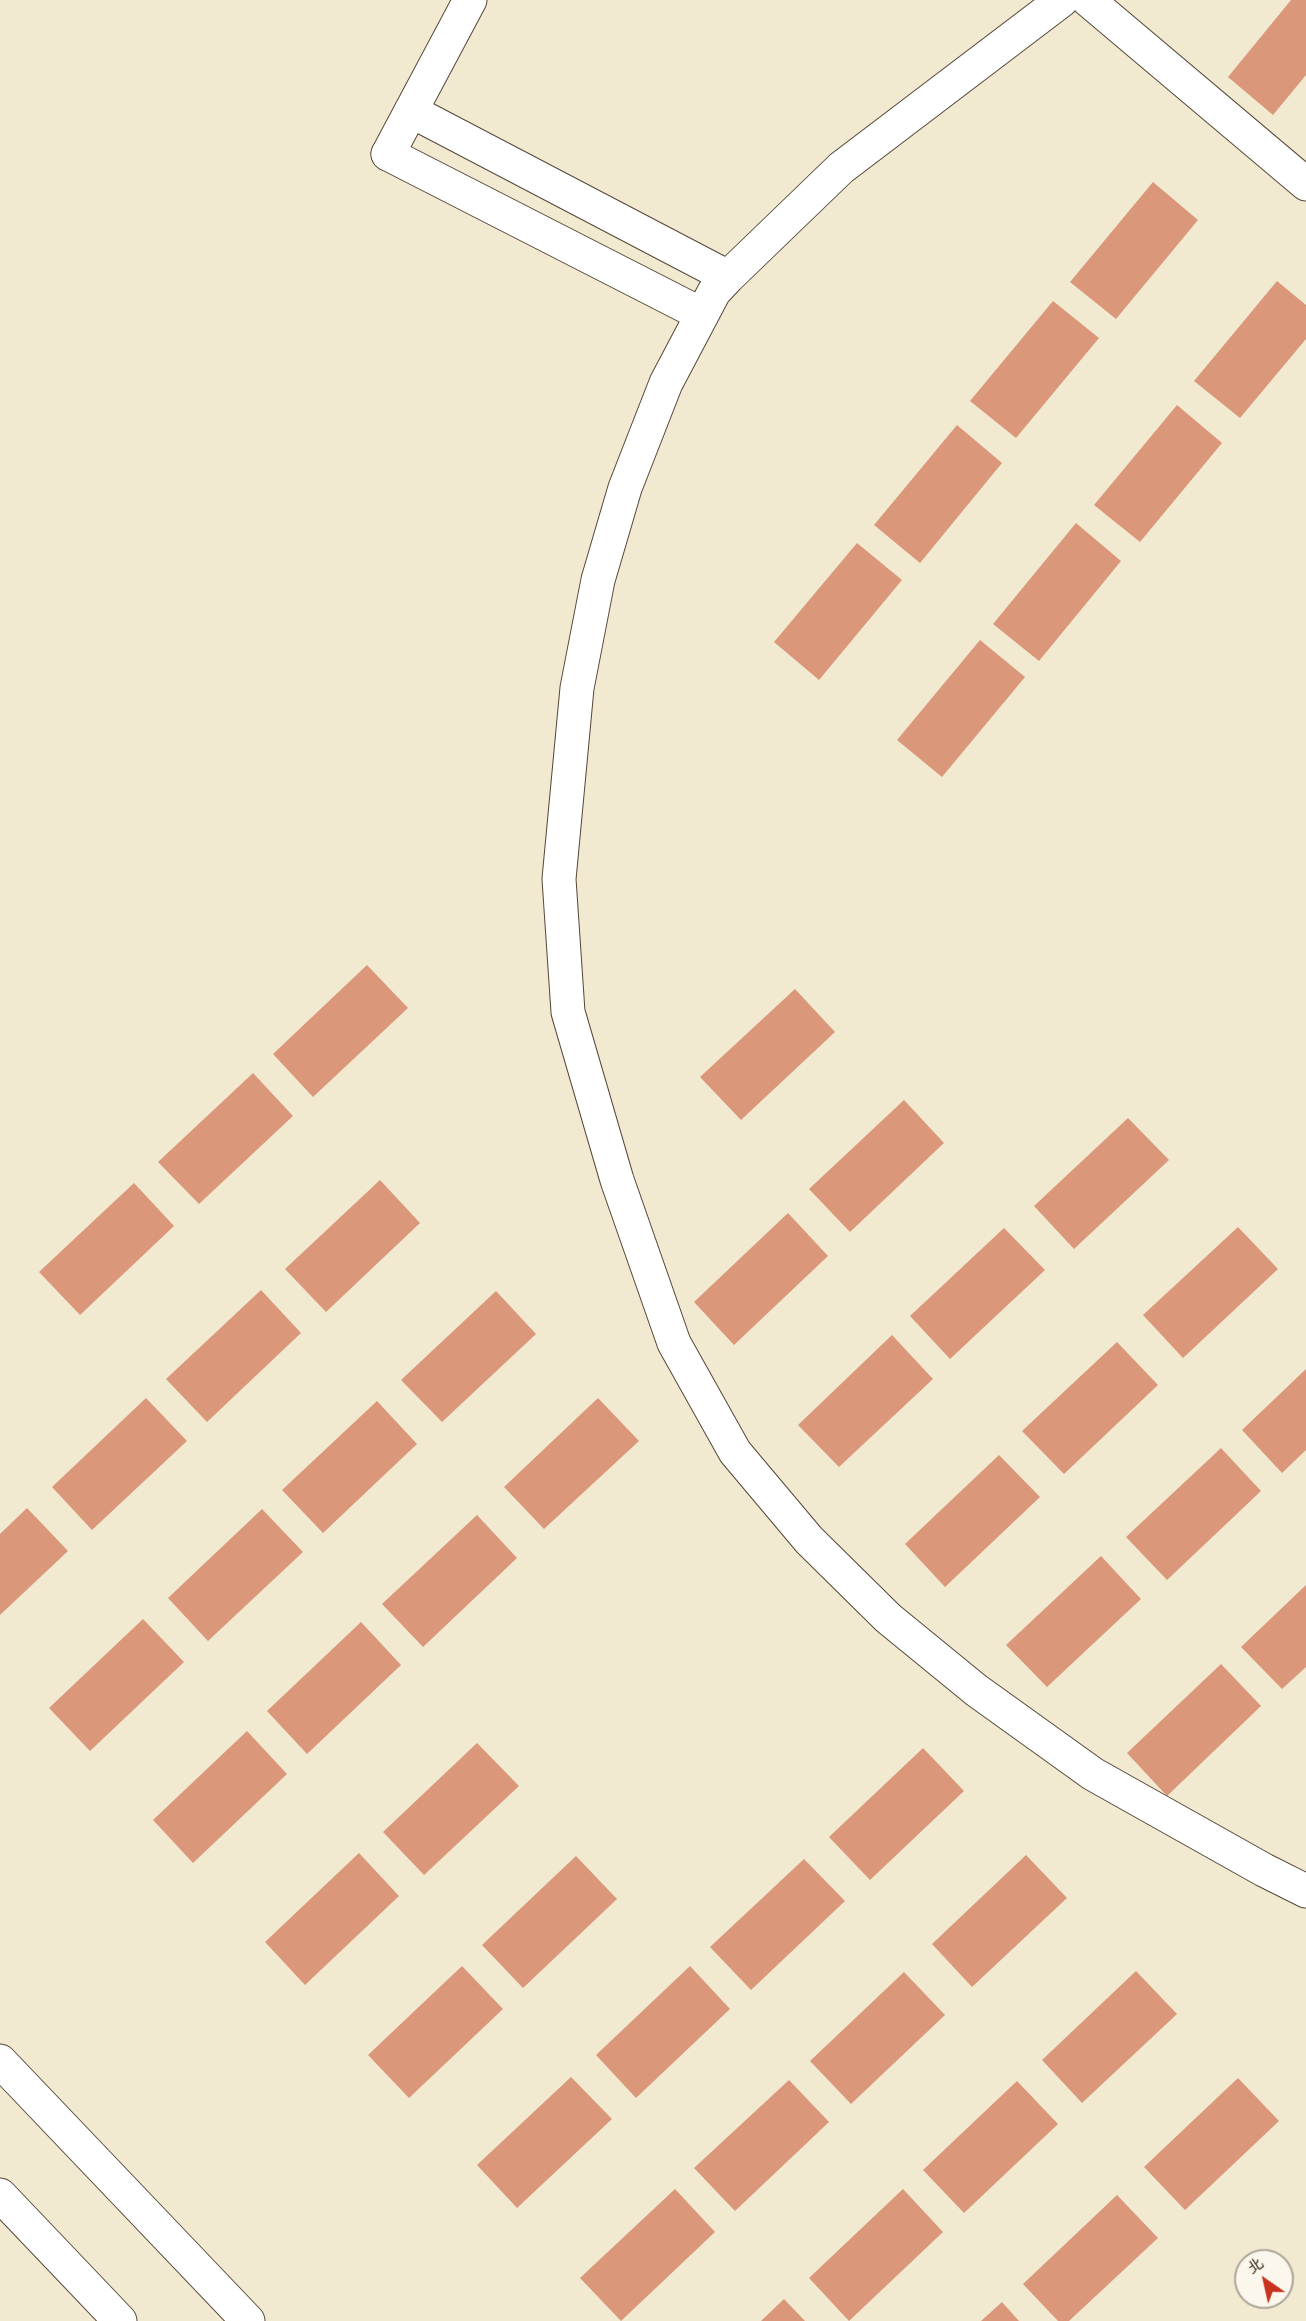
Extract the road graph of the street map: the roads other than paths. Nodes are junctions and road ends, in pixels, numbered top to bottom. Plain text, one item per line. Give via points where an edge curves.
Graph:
1 (470, 0) edge
2 (1062, 0) edge
3 (1088, 0) edge
4 (411, 111) junction
5 (1306, 184) edge
6 (728, 277) junction
7 (701, 314) junction
8 (1306, 1891) edge
9 (0, 2061) edge
10 (0, 2195) edge
11 (120, 2321) edge
12 (248, 2321) edge

1 - 4 street
2 - 6 street via 841,168
3 - 5 street
4 - 6 street
4 - 7 street via 388,154
6 - 7 street
7 - 8 street via 666,383 625,489 598,580 577,688 559,879 568,1012 617,1180 674,1343 735,1452 810,1540 888,1618 976,1690 1093,1774
9 - 12 street
10 - 11 street

